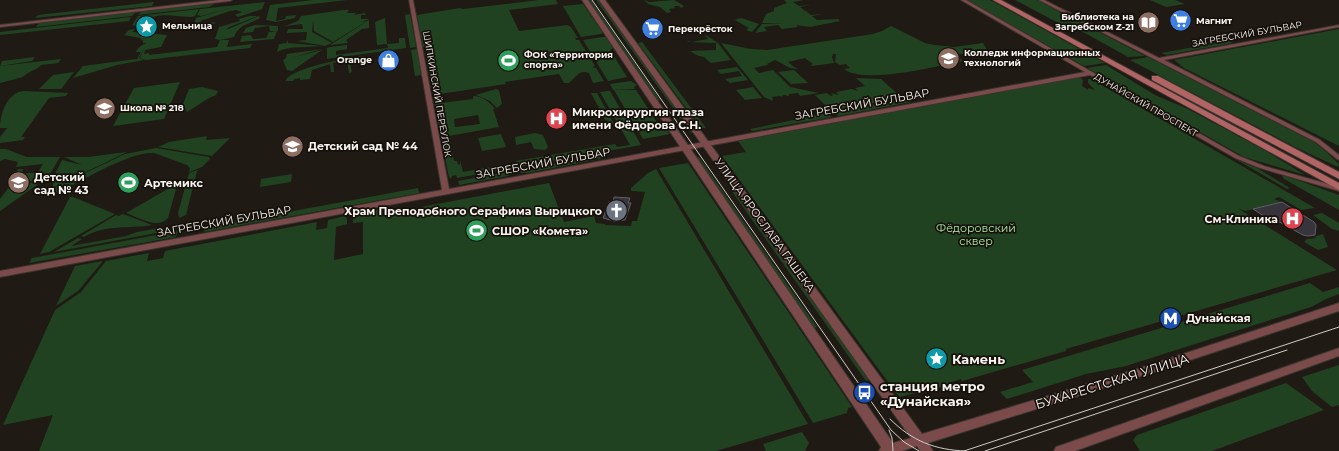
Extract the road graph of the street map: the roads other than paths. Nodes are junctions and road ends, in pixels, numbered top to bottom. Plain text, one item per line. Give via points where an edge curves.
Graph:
1 (212, 0) edge
2 (230, 0) edge
3 (411, 0) edge
4 (585, 0) edge
5 (602, 0) edge
6 (963, 0) edge
7 (996, 0) edge
8 (1009, 0) edge
9 (1041, 0) edge
10 (0, 25) edge
11 (1339, 26) edge
12 (1158, 60) junction
13 (1090, 73) junction
14 (707, 144) junction
15 (685, 148) junction
16 (1339, 158) edge
17 (1339, 176) edge
18 (1339, 188) edge
19 (446, 192) junction
20 (0, 274) edge
21 (1339, 307) edge
22 (1339, 352) edge
23 (923, 446) edge
24 (888, 450) edge
25 (1060, 451) edge

1 - 10 street
2 - 10 street
3 - 19 street, ШИПКИНСКИЙ ПЕРЕУЛОК
4 - 15 street, УЛИЦА ЯРОСЛАВА ГАШЕКА
5 - 14 street, УЛИЦА ЯРОСЛАВА ГАШЕКА
6 - 13 street, ДУНАЙСКИЙ ПРОСПЕКТ
7 - 18 main road, ДУНАЙСКИЙ ПРОСПЕКТ
8 - 17 main road
9 - 12 street
11 - 12 street, ЗАГРЕБСКИЙ БУЛЬВАР
12 - 16 street via 1318,141
13 - 14 street, ЗАГРЕБСКИЙ БУЛЬВАР
13 - 18 street, ДУНАЙСКИЙ ПРОСПЕКТ via 1237,157 1262,167
14 - 15 street, ЗАГРЕБСКИЙ БУЛЬВАР
14 - 23 street, УЛИЦА ЯРОСЛАВА ГАШЕКА
15 - 19 street, ЗАГРЕБСКИЙ БУЛЬВАР
15 - 24 street, УЛИЦА ЯРОСЛАВА ГАШЕКА
19 - 20 street, ЗАГРЕБСКИЙ БУЛЬВАР
21 - 23 street, БУХАРЕСТСКАЯ УЛИЦА
22 - 25 street
23 - 24 street, БУХАРЕСТСКАЯ УЛИЦА

